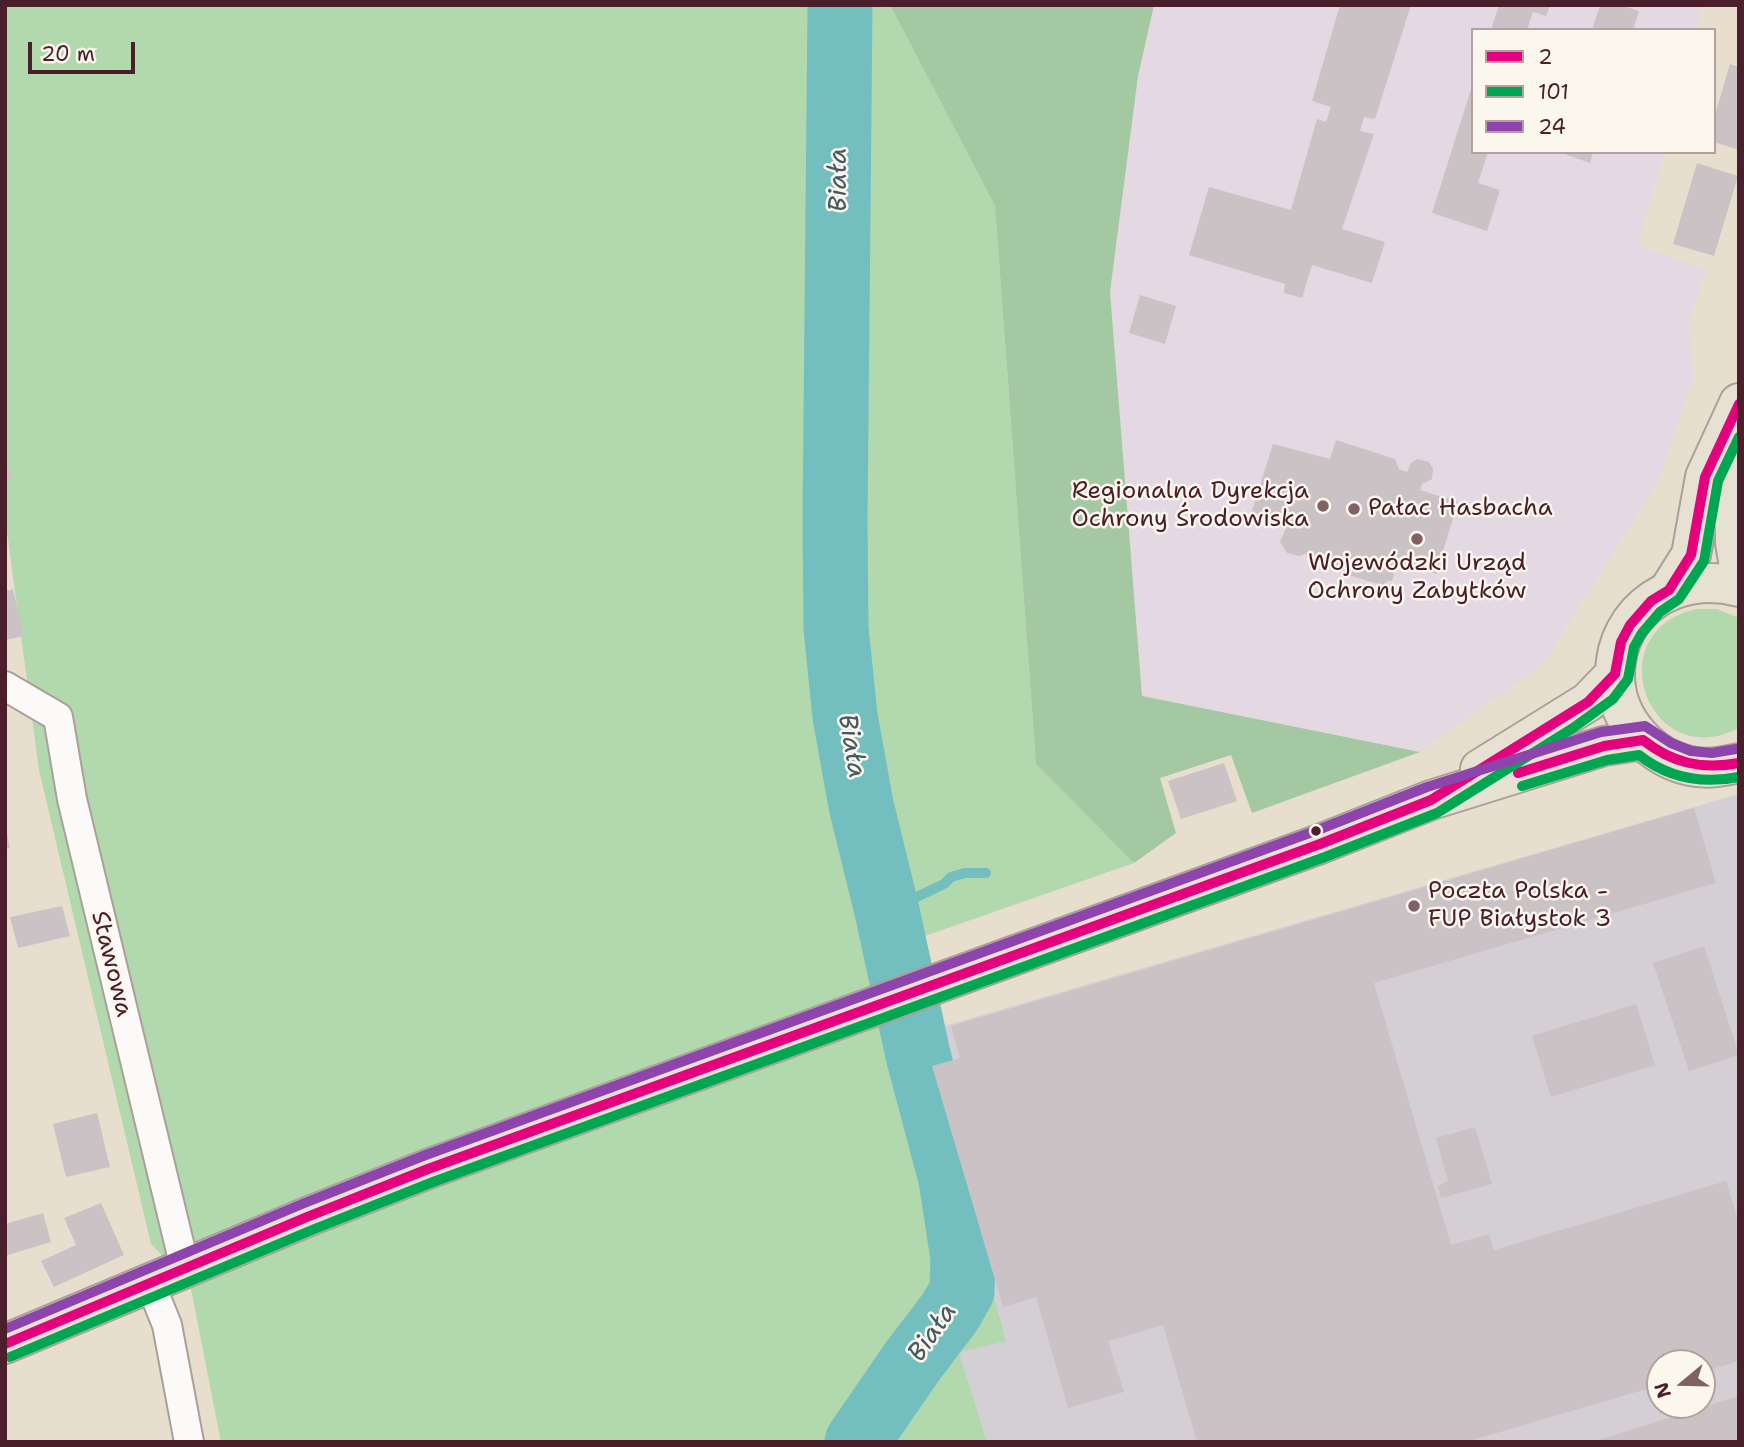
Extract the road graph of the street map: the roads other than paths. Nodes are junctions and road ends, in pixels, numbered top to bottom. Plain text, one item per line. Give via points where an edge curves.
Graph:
1 (1736, 410) edge
2 (1739, 566) edge
3 (1739, 587) edge
4 (1669, 590) junction
5 (1615, 674) junction
6 (5, 686) edge
7 (1643, 740) junction
8 (1739, 763) edge
9 (1431, 800) junction
10 (185, 1268) junction
11 (149, 1283) junction
12 (5, 1344) edge
13 (189, 1442) edge

1 - 2 highway via 1735,543
1 - 4 highway via 1705,477 1691,555
3 - 4 highway via 1708,582
4 - 5 highway via 1629,625
5 - 7 highway via 1622,708
5 - 9 highway via 1588,702
6 - 10 street, Stawowa via 58,717 72,799
7 - 8 highway via 1671,760 1696,767
7 - 9 highway via 1604,746
9 - 10 highway via 428,1169
10 - 11 highway
11 - 12 highway
11 - 13 street via 167,1325

